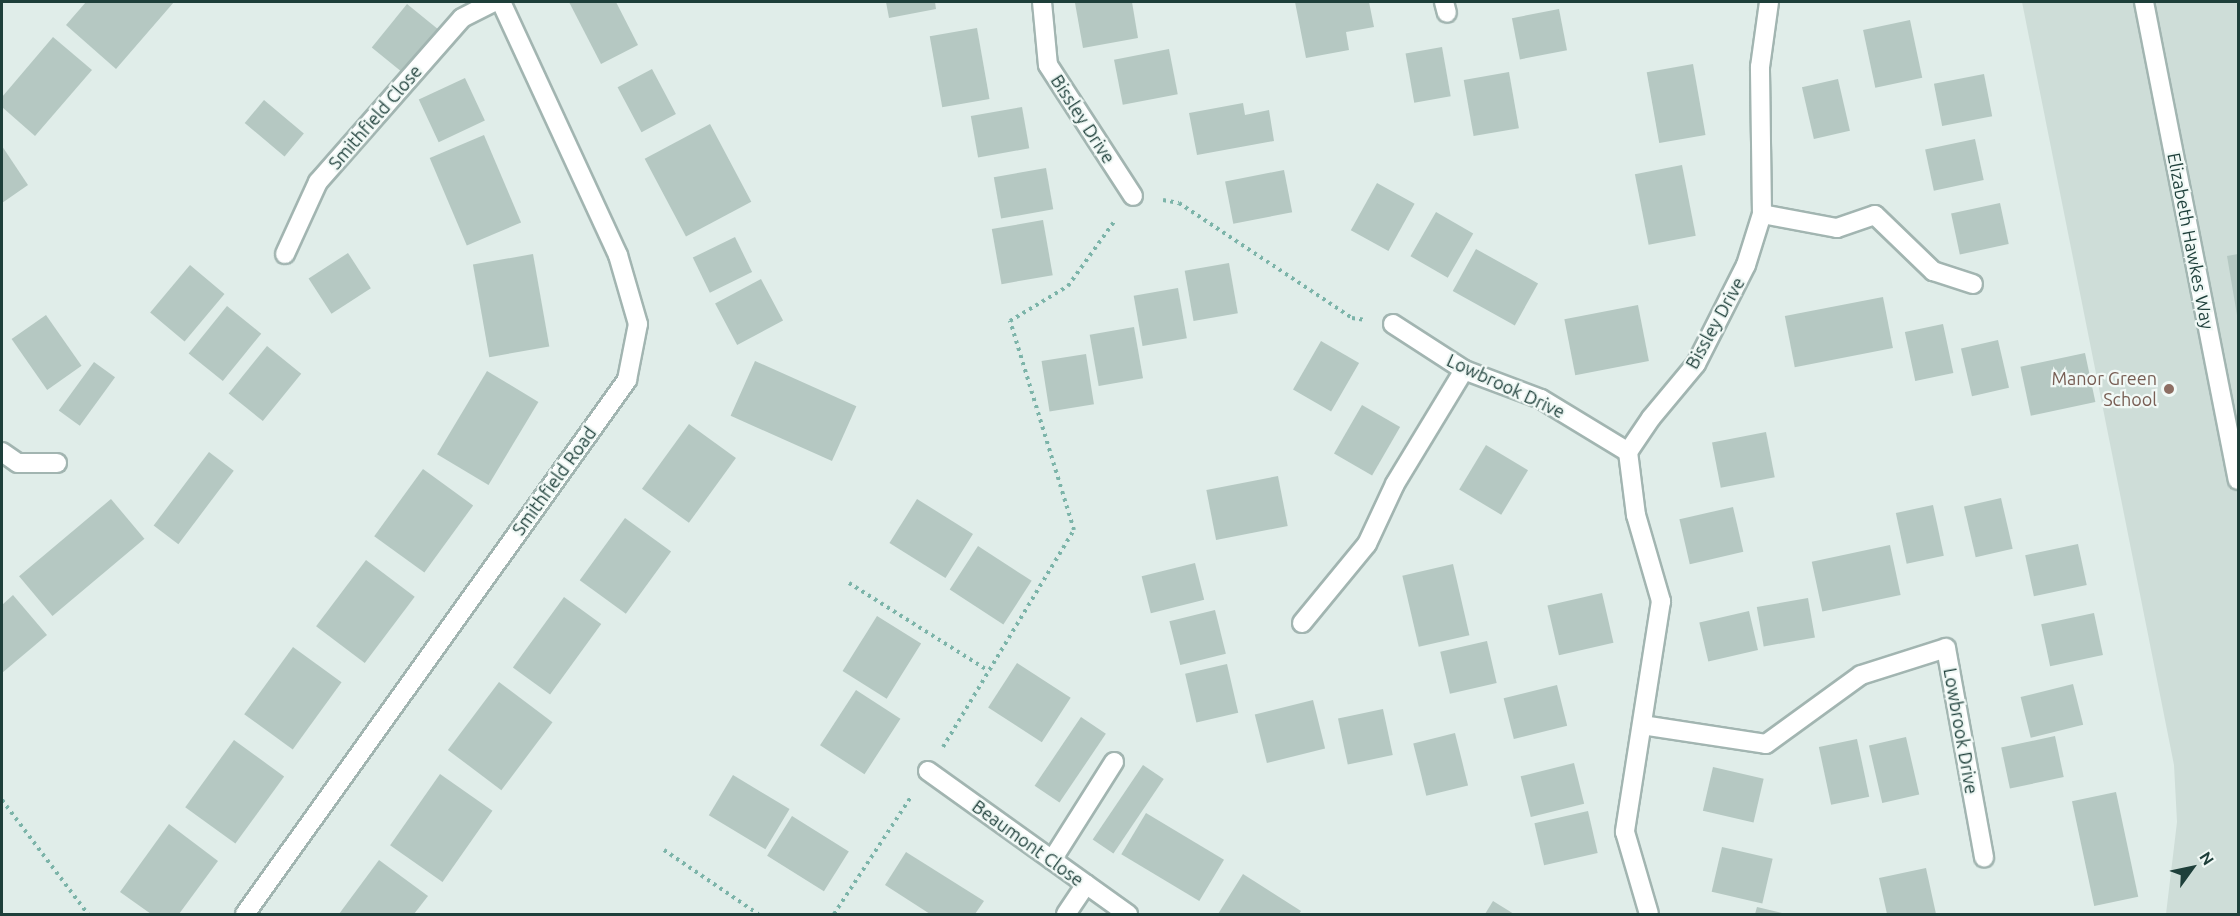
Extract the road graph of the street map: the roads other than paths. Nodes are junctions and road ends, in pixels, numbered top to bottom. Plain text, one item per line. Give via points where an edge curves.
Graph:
1 (493, 2) edge
2 (501, 2) edge
3 (1042, 2) edge
4 (1769, 2) edge
5 (2144, 2) edge
6 (1133, 196) road end
7 (1762, 214) junction
8 (285, 254) dead end
9 (1973, 284) dead end
10 (1393, 324) road end
11 (1464, 370) junction
12 (2, 451) edge
13 (1628, 452) junction
14 (57, 462) dead end
15 (2238, 480) edge
16 (1302, 623) dead end
17 (1642, 725) junction
18 (1114, 762) dead end
19 (928, 771) road end
20 (1983, 858) dead end
21 (1052, 860) junction
22 (1086, 885) junction
23 (245, 915) edge
24 (1066, 915) edge
25 (1128, 915) edge
26 (1649, 915) edge

1 - 8 street, Smithfield Close via 462,18 318,182
2 - 23 street, Smithfield Road via 618,255 638,324 627,380
3 - 6 street, Bissley Drive via 1048,64
4 - 7 street, Bissley Drive via 1760,67
5 - 15 street, Elizabeth Hawkes Way
7 - 9 street via 1837,228 1875,215 1933,272
7 - 13 street, Bissley Drive via 1746,265 1696,364
10 - 11 street, Lowbrook Drive
11 - 13 street, Lowbrook Drive via 1541,399
11 - 16 street via 1395,484 1367,544
12 - 14 street via 18,463
13 - 17 street via 1636,515 1661,601
17 - 20 street, Lowbrook Drive via 1767,744 1861,675 1946,648
17 - 26 street via 1625,832
18 - 21 street
19 - 21 street, Beaumont Close
21 - 22 street, Beaumont Close
22 - 24 street
22 - 25 street, Beaumont Close

